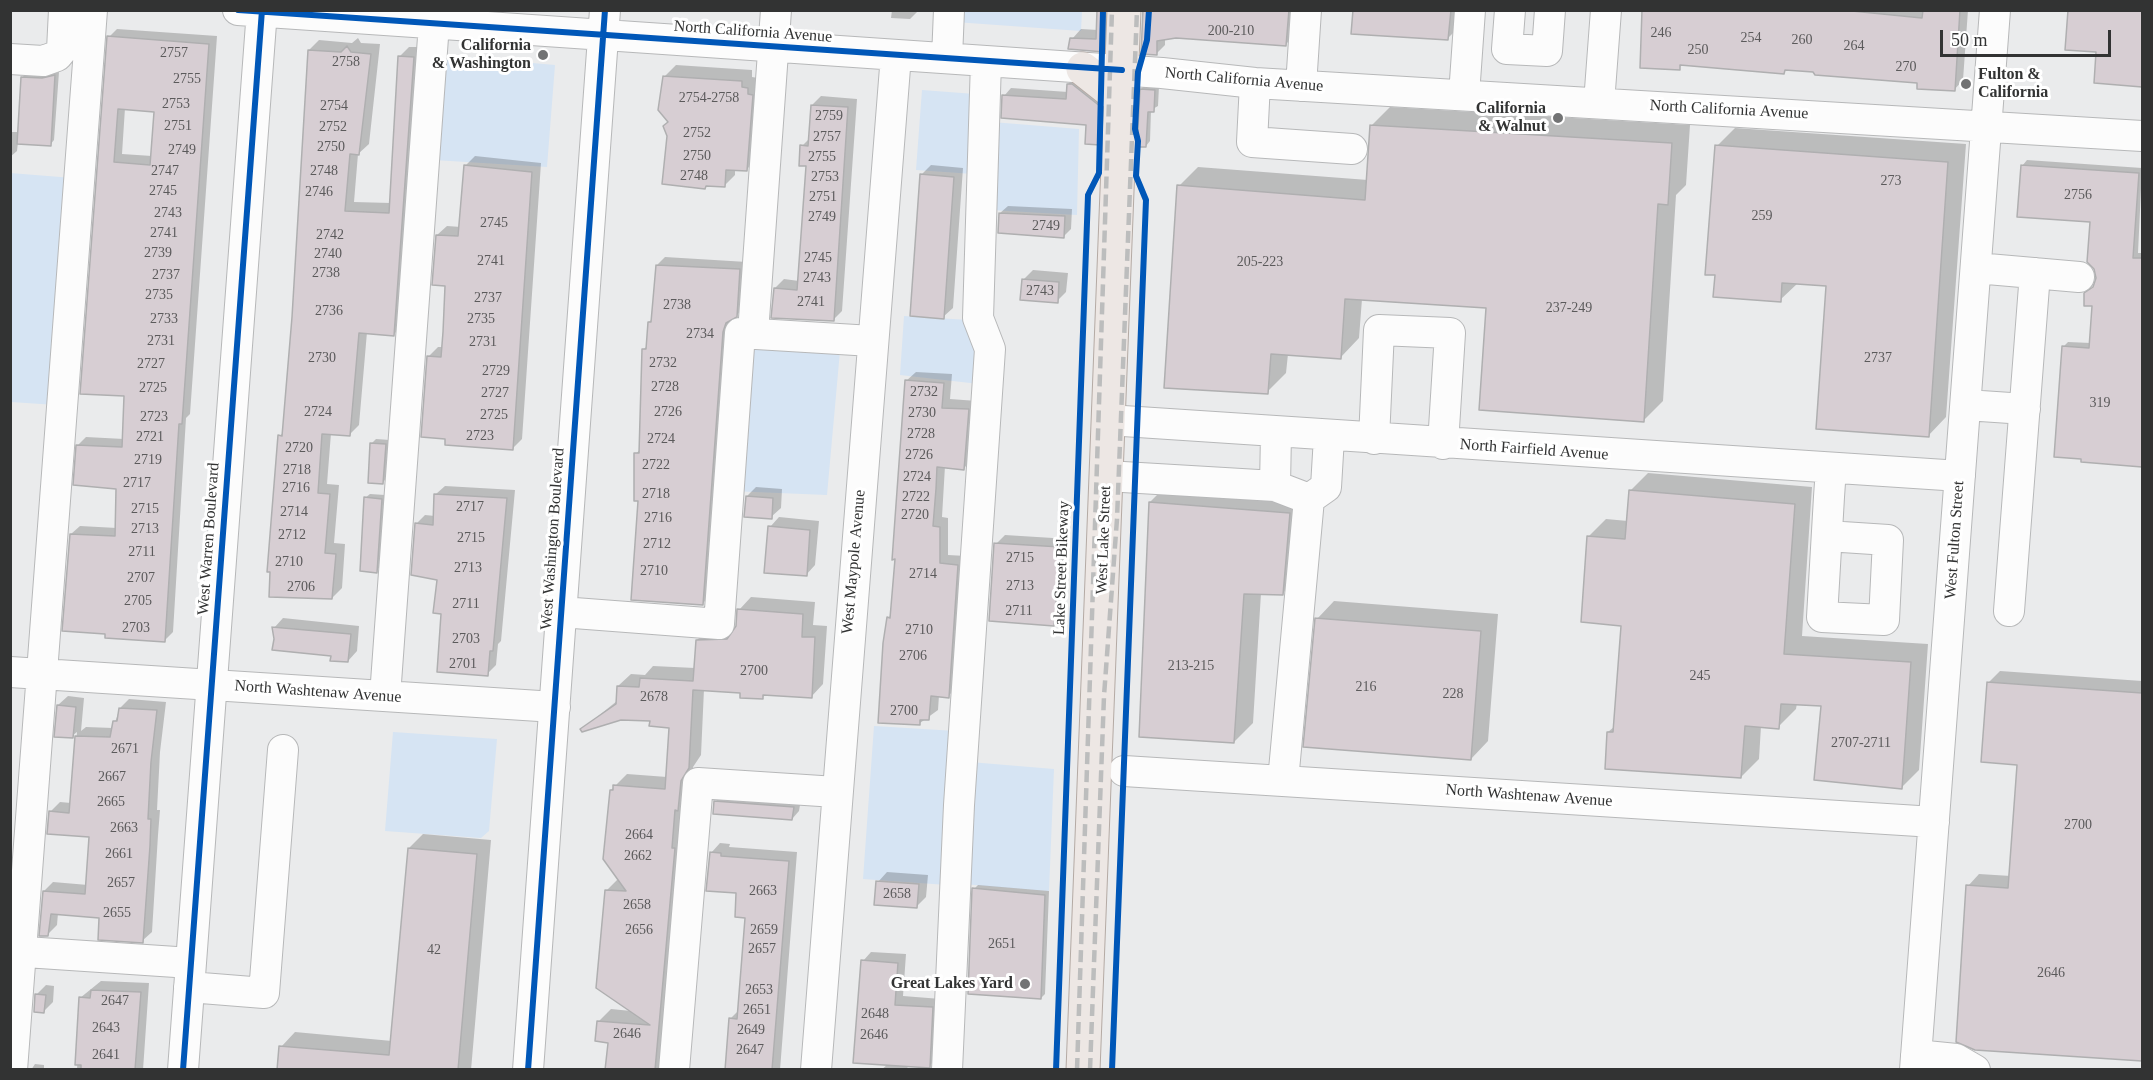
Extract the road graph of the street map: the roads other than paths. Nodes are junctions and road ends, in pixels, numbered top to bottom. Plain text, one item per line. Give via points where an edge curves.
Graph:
1 (64, 10) edge
2 (92, 10) edge
3 (776, 10) edge
4 (949, 10) edge
5 (1103, 10) edge
6 (1124, 10) edge
7 (1306, 10) edge
8 (1470, 10) edge
9 (1510, 10) edge
10 (1550, 10) edge
11 (1606, 10) edge
12 (1995, 10) edge
13 (254, 11) edge
14 (434, 17) edge
15 (605, 22) edge
16 (773, 47) junction
17 (896, 55) junction
18 (10, 58) edge
19 (947, 58) junction
20 (986, 62) junction
21 (1113, 76) junction
22 (1255, 83) junction
23 (1301, 86) junction
24 (1464, 95) junction
25 (1599, 103) junction
26 (1987, 126) junction
27 (2142, 136) edge
28 (1352, 149) dead end
29 (1976, 268) junction
30 (2035, 273) junction
31 (2079, 277) dead end
32 (753, 333) junction
33 (872, 341) junction
34 (1966, 405) junction
35 (2025, 409) junction
36 (1108, 420) junction
37 (1276, 433) junction
38 (1329, 437) junction
39 (1374, 439) junction
40 (1443, 444) junction
41 (1831, 468) junction
42 (1107, 476) junction
43 (1960, 476) junction
44 (1275, 486) junction
45 (1310, 499) junction
46 (1827, 536) dead end
47 (2010, 611) dead end
48 (561, 612) junction
49 (10, 672) edge
50 (42, 674) junction
51 (212, 685) junction
52 (385, 696) junction
53 (555, 707) junction
54 (283, 750) dead end
55 (1105, 770) junction
56 (1282, 781) junction
57 (836, 792) junction
58 (1934, 822) junction
59 (16, 951) edge
60 (190, 975) junction
61 (1916, 1062) edge
62 (12, 1070) edge
63 (183, 1070) edge
64 (528, 1070) edge
65 (674, 1070) edge
66 (816, 1070) edge
67 (947, 1070) edge
68 (1083, 1070) edge
69 (1974, 1070) edge

1 - 18 street via 62,50 57,56 43,61
2 - 50 street
3 - 16 street
4 - 19 street
5 - 21 main road
6 - 21 main road, West Lake Street
7 - 23 street
8 - 24 street
9 - 10 street via 1507,49 1547,51
11 - 25 street
12 - 26 street, West Fulton Street
13 - 14 street, North California Avenue
13 - 51 street, West Warren Boulevard
14 - 15 street, North California Avenue
14 - 52 street
15 - 16 street, North California Avenue
15 - 48 street, West Washington Boulevard
16 - 17 street, North California Avenue
16 - 32 street
17 - 19 street, North California Avenue
17 - 33 street, West Maypole Avenue
19 - 20 street, North California Avenue
20 - 21 street, North California Avenue
20 - 67 street via 978,318 990,349 959,805
21 - 22 street, North California Avenue
21 - 36 main road, West Lake Street via 1119,140
22 - 23 street, North California Avenue
22 - 28 street via 1252,142
23 - 24 street, North California Avenue
24 - 25 street, North California Avenue
25 - 26 street, North California Avenue
26 - 27 street, North California Avenue
26 - 29 street, West Fulton Street
29 - 30 street
29 - 34 street, West Fulton Street
30 - 31 street
30 - 35 street
32 - 33 street
32 - 48 street via 740,333 719,624
33 - 57 street, West Maypole Avenue
34 - 35 street
34 - 43 street, West Fulton Street
35 - 47 street
36 - 37 street, North Fairfield Avenue
36 - 42 main road, West Lake Street
37 - 38 street, North Fairfield Avenue
37 - 44 street
38 - 39 street, North Fairfield Avenue
38 - 45 street via 1326,487
39 - 40 street, North Fairfield Avenue
39 - 40 street via 1379,330 1450,333
40 - 41 street, North Fairfield Avenue
41 - 43 street, North Fairfield Avenue
41 - 46 street
42 - 44 street
42 - 55 main road, West Lake Street
43 - 58 street, West Fulton Street
44 - 45 street
45 - 56 street
48 - 53 street, West Washington Boulevard
49 - 50 street, North Washtenaw Avenue
50 - 51 street, North Washtenaw Avenue
50 - 59 street
51 - 52 street, North Washtenaw Avenue
51 - 60 street, West Warren Boulevard
52 - 53 street, North Washtenaw Avenue
53 - 64 street, West Washington Boulevard
54 - 60 street via 264,993
55 - 56 street, North Washtenaw Avenue
55 - 68 main road, West Lake Street
56 - 58 street, North Washtenaw Avenue
57 - 65 street via 698,783
57 - 66 street, West Maypole Avenue
58 - 61 street, West Fulton Street
59 - 60 street
59 - 62 street
60 - 63 street, West Warren Boulevard
61 - 69 street via 1956,1059

